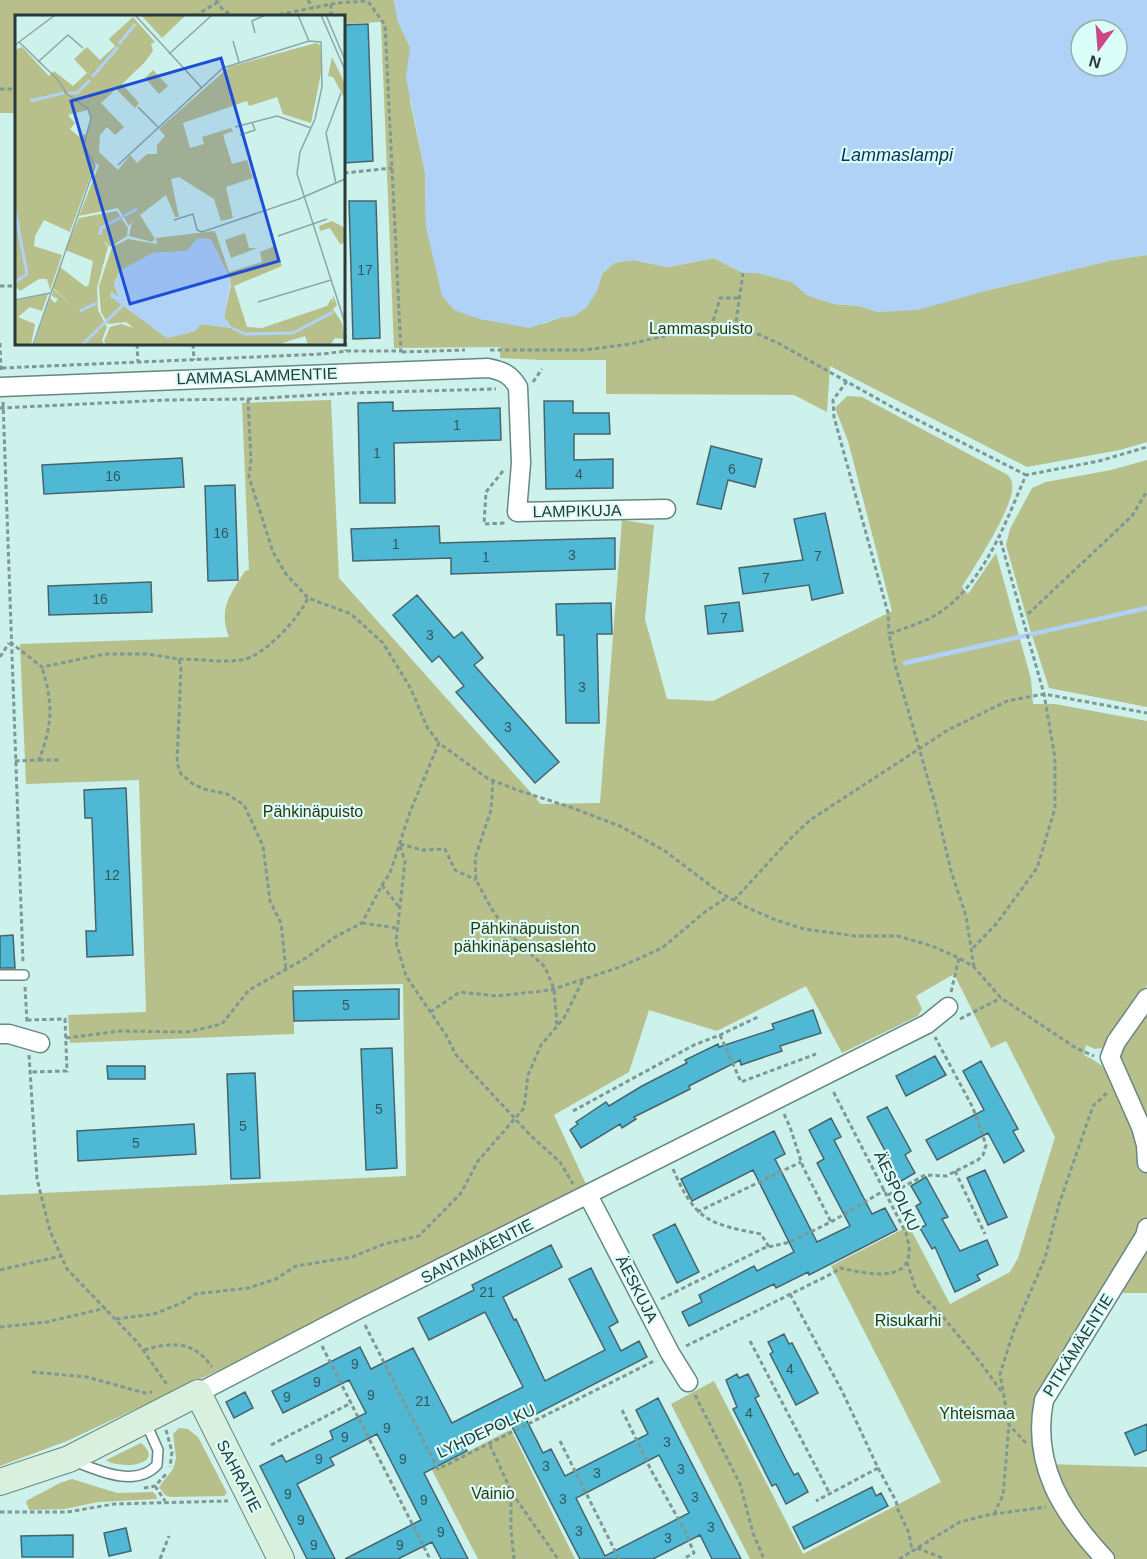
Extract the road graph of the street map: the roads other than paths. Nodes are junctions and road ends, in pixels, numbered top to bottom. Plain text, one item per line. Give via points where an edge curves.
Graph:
1 (515, 382) joint
2 (1, 387) edge
3 (666, 509) dead end
4 (0, 975) edge
5 (24, 975) road end
6 (1147, 998) edge
7 (952, 1014) road end
8 (0, 1034) edge
9 (34, 1041) road end
10 (1147, 1163) edge
11 (585, 1197) junction
12 (1147, 1228) edge
13 (688, 1382) road end
14 (210, 1387) junction
15 (144, 1420) junction
16 (69, 1459) junction
17 (0, 1482) edge
18 (281, 1559) edge
19 (1105, 1559) edge

1 - 2 street, LAMMASLAMMENTIE via 502,371 488,368
1 - 3 street, LAMPIKUJA via 521,463 517,512
4 - 5 lane
6 - 10 street via 1112,1050 1116,1072 1141,1127
7 - 11 street, SANTAMÄENTIE
8 - 9 street
11 - 13 street, ÄESKUJA via 646,1306 678,1349
11 - 14 street, SANTAMÄENTIE
12 - 19 street, PITKÄMÄENTIE via 1044,1401 1040,1418 1040,1440 1054,1488
14 - 15 street, SANTAMÄENTIE
14 - 18 street, SAHRATIE
15 - 16 street, SANTAMÄENTIE
15 - 16 lane via 158,1457 157,1465 144,1475 112,1474
16 - 17 street, SANTAMÄENTIE

